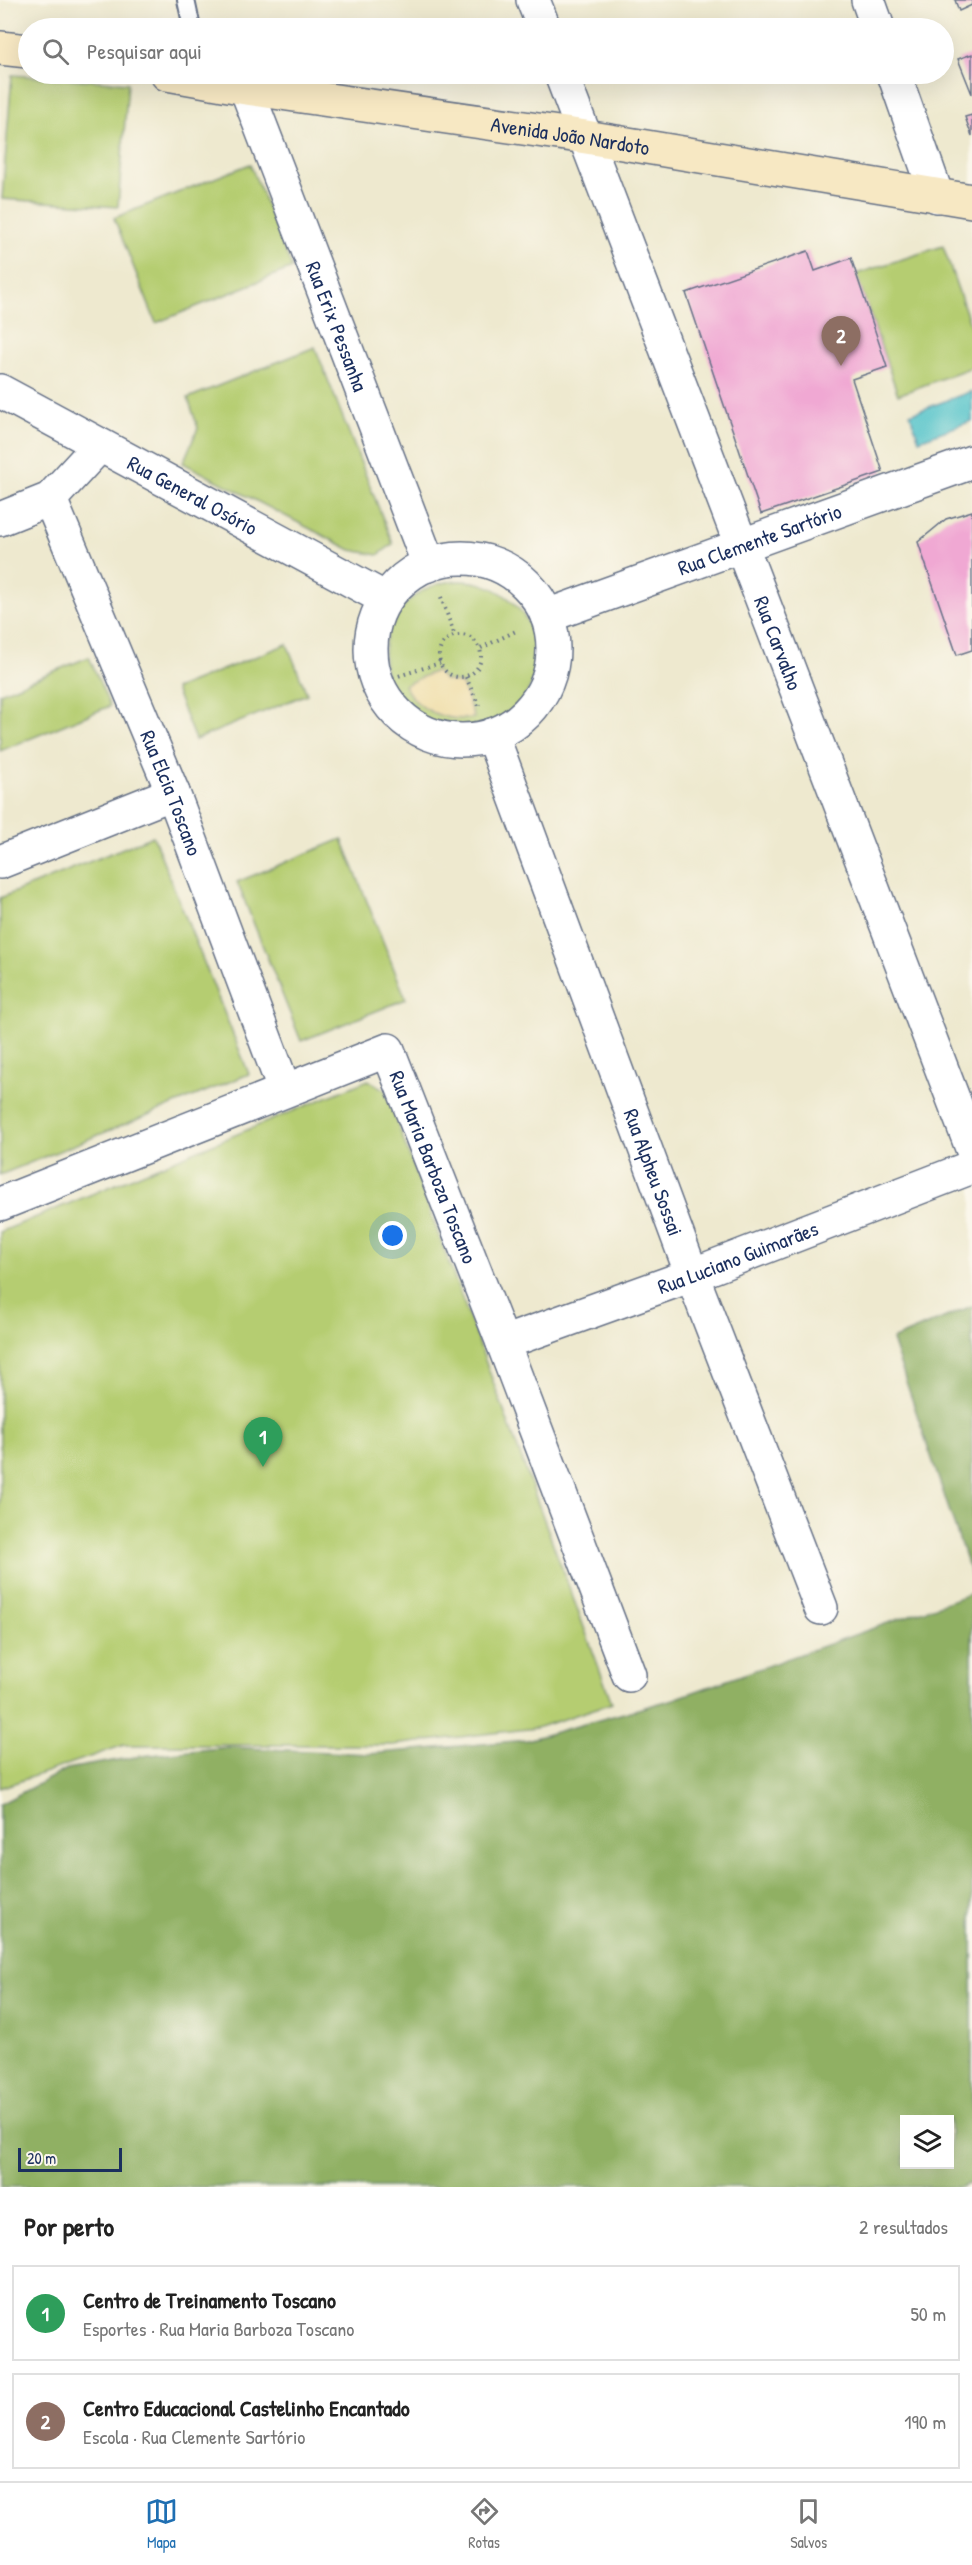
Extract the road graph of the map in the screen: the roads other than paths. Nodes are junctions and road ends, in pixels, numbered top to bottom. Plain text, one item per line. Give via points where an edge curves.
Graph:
1 (186, 0) edge
2 (533, 0) edge
3 (868, 0) edge
4 (190, 18) edge
5 (540, 18) edge
6 (874, 18) edge
7 (0, 48) edge
8 (18, 50) edge
9 (231, 84) edge
10 (565, 84) edge
11 (898, 84) edge
12 (246, 88) junction
13 (586, 137) junction
14 (937, 196) junction
15 (972, 201) edge
16 (0, 391) edge
17 (99, 446) junction
18 (972, 462) edge
19 (50, 499) junction
20 (0, 519) edge
21 (742, 545) junction
22 (429, 565) junction
23 (386, 599) junction
24 (547, 616) junction
25 (492, 735) junction
26 (173, 793) junction
27 (0, 862) edge
28 (284, 1089) junction
29 (972, 1148) edge
30 (972, 1167) edge
31 (0, 1204) edge
32 (692, 1275) junction
33 (503, 1343) junction
34 (821, 1608) dead end
35 (629, 1675) dead end

1 - 4 lane
2 - 5 street
3 - 6 street
7 - 8 street
9 - 12 street, Avenida João Nardoto
10 - 13 street, Rua Carvalho
11 - 14 street
12 - 13 street, Avenida João Nardoto
12 - 22 street, Rua Erix Pessanha
13 - 14 street, Avenida João Nardoto
13 - 21 street, Rua Carvalho
14 - 15 street, Avenida João Nardoto
16 - 17 street, Rua General Osório
17 - 19 street
17 - 23 street, Rua General Osório
18 - 21 street, Rua Clemente Sartório
19 - 20 street
19 - 26 street, Rua Elcia Toscano
21 - 24 street, Rua Clemente Sartório
21 - 29 street, Rua Carvalho
22 - 23 street via 412,573
22 - 24 street via 452,559 476,559 499,566 536,595
23 - 25 street via 371,640 376,683 386,700 414,728 433,736 472,740
24 - 25 street via 553,657 549,677 527,713
25 - 32 street, Rua Alpheu Sossai
26 - 27 street
26 - 28 street, Rua Elcia Toscano
28 - 31 street, Rua Maria Barboza Toscano
28 - 33 street, Rua Maria Barboza Toscano via 388,1050
30 - 32 street, Rua Luciano Guimarães
32 - 33 street, Rua Luciano Guimarães
32 - 34 street, Rua Alpheu Sossai
33 - 35 street, Rua Maria Barboza Toscano

